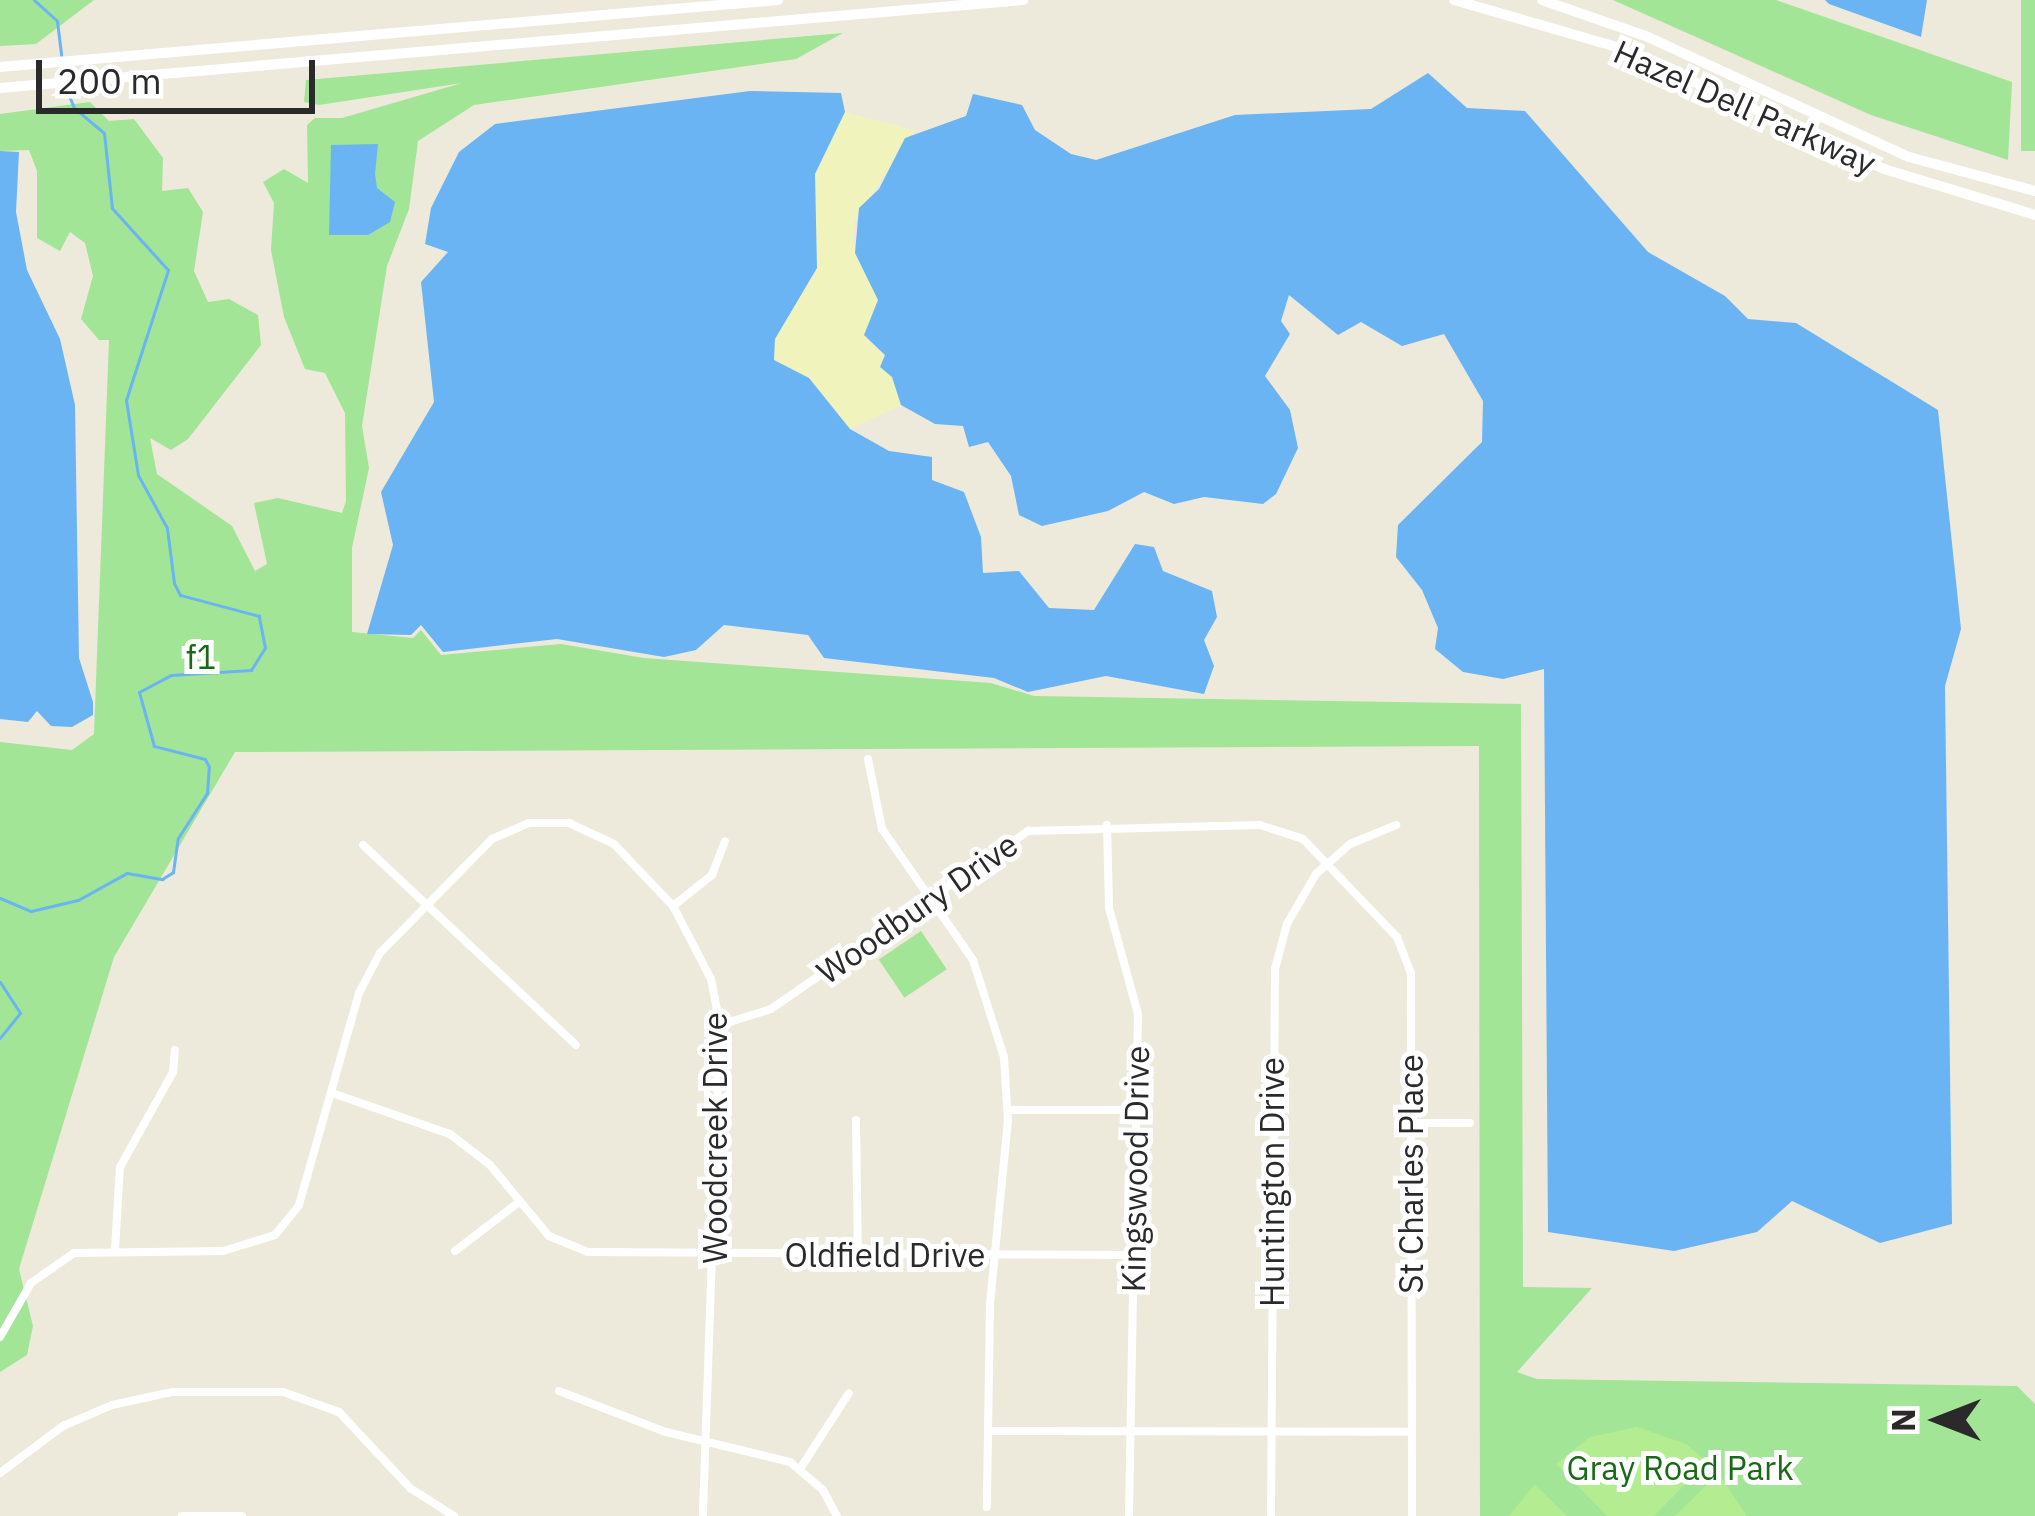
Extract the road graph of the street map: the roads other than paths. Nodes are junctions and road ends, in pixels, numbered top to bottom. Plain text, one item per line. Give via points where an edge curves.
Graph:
1 (778, 0) edge
2 (1023, 0) edge
3 (1454, 0) edge
4 (1542, 0) edge
5 (0, 68) edge
6 (0, 88) edge
7 (2035, 191) edge
8 (2035, 215) edge
9 (868, 759) dead end
10 (1107, 825) junction
11 (1396, 825) dead end
12 (725, 842) dead end
13 (363, 845) dead end
14 (1328, 863) junction
15 (929, 896) junction
16 (425, 903) junction
17 (673, 907) junction
18 (720, 1025) junction
19 (576, 1045) dead end
20 (175, 1049) dead end
21 (332, 1093) junction
22 (1008, 1110) junction
23 (1138, 1110) junction
24 (856, 1120) dead end
25 (1412, 1123) junction
26 (1470, 1123) dead end
27 (519, 1202) junction
28 (115, 1250) junction
29 (455, 1251) dead end
30 (715, 1254) junction
31 (858, 1255) junction
32 (994, 1255) junction
33 (1133, 1255) junction
34 (0, 1337) edge
35 (559, 1391) dead end
36 (849, 1393) dead end
37 (990, 1431) junction
38 (1130, 1431) junction
39 (1271, 1432) junction
40 (1411, 1432) junction
41 (704, 1442) junction
42 (800, 1469) junction
43 (0, 1473) edge
44 (987, 1507) dead end
45 (440, 1514) edge
46 (182, 1516) edge
47 (242, 1516) edge
48 (454, 1516) edge
49 (704, 1516) edge
50 (837, 1516) edge
51 (1129, 1516) edge
52 (1271, 1516) edge
53 (1412, 1516) edge

1 - 5 main road
2 - 6 main road
3 - 8 main road, Hazel Dell Parkway via 1620,48 1884,170
4 - 7 main road, Hazel Dell Parkway via 1648,37 1909,157
9 - 15 street via 884,833
10 - 14 street, Woodbury Drive via 1271,826 1303,839
10 - 15 street, Woodbury Drive via 1028,831
10 - 23 street, Kingswood Drive via 1109,908 1138,1014
11 - 14 street
12 - 17 street via 712,875
13 - 16 street
14 - 25 street, St Charles Place via 1406,953
14 - 39 street, Huntington Drive via 1297,901 1275,969
15 - 18 street, Woodbury Drive via 771,1009
15 - 22 street via 987,991
16 - 17 street, Woodcreek Drive via 492,839 548,822 614,844
16 - 19 street
16 - 21 street, Woodcreek Drive via 369,972
17 - 18 street, Woodcreek Drive via 711,979
18 - 30 street, Woodcreek Drive
20 - 28 street via 173,1072 120,1167
21 - 27 street, Oldfield Drive via 450,1134
21 - 28 street, Woodcreek Drive via 299,1205 275,1235 223,1251
22 - 23 street
22 - 32 street
23 - 33 street, Kingswood Drive
24 - 31 street
25 - 26 street
25 - 40 street, St Charles Place
27 - 29 street
27 - 30 street, Oldfield Drive via 549,1236 588,1252
28 - 34 street, Woodcreek Drive via 74,1253 50,1266
30 - 31 street, Oldfield Drive
30 - 41 street, Woodcreek Drive
31 - 32 street, Oldfield Drive
32 - 33 street, Oldfield Drive
32 - 37 street
33 - 38 street, Kingswood Drive
35 - 41 street
36 - 42 street
37 - 38 street
37 - 44 street
38 - 39 street
38 - 51 street, Kingswood Drive
39 - 40 street
39 - 52 street, Huntington Drive
40 - 53 street, St Charles Place
41 - 42 street
41 - 49 street, Woodcreek Drive
42 - 50 street
43 - 45 street via 63,1426 112,1405 172,1392 284,1392 339,1412
45 - 48 street
46 - 47 street

